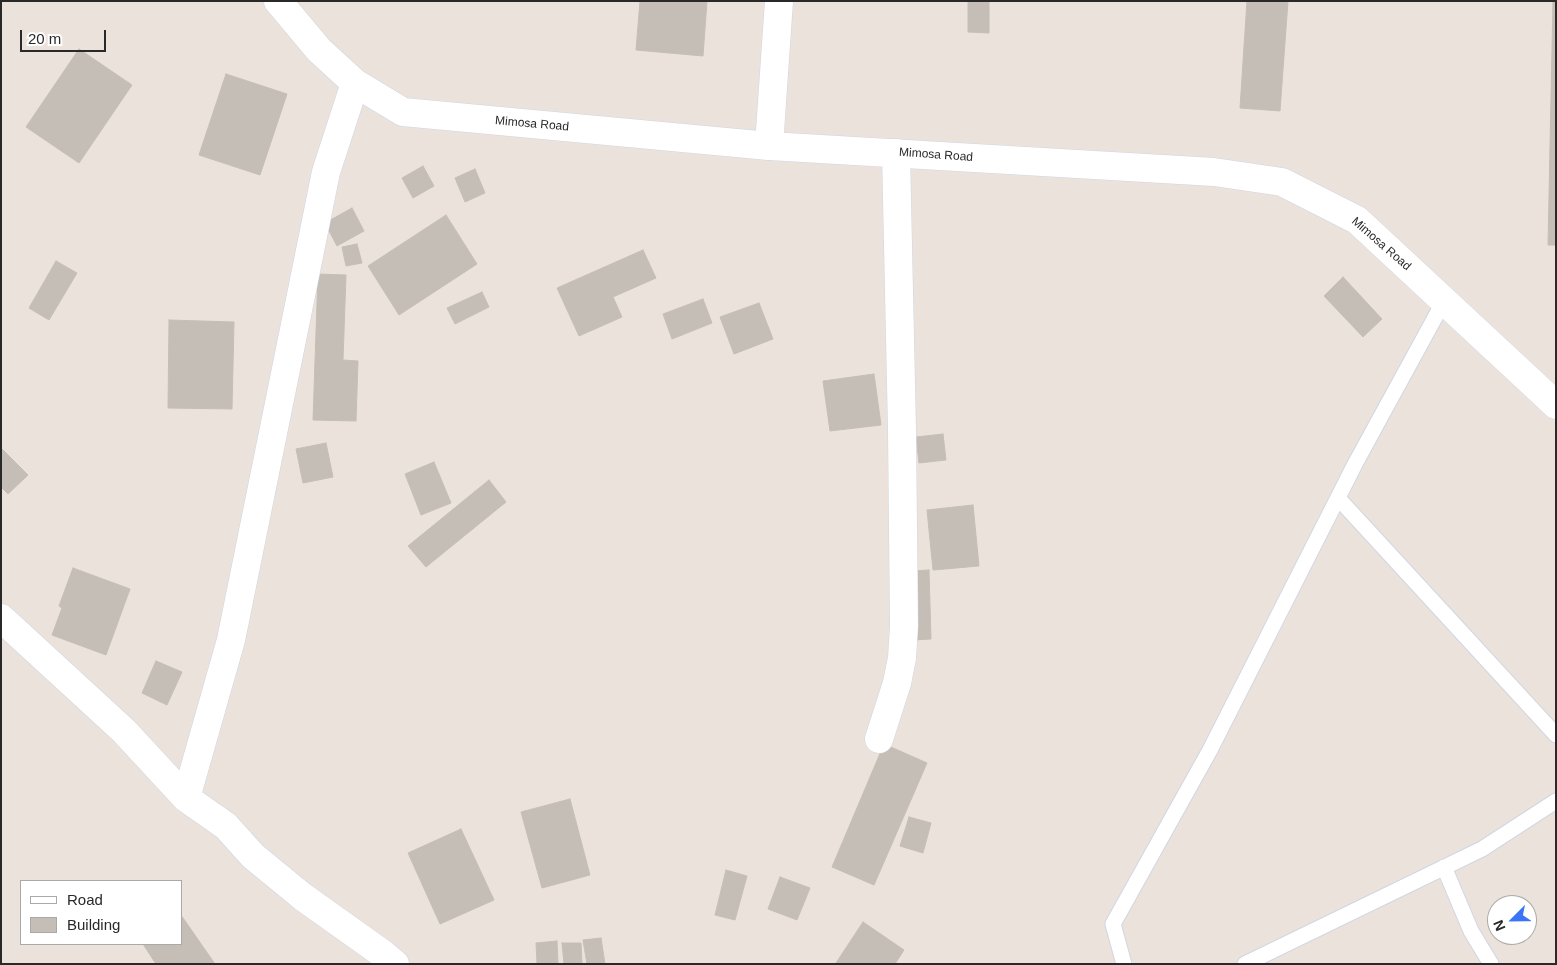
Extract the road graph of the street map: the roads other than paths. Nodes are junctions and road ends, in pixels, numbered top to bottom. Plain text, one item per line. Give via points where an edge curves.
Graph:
1 (278, 1) edge
2 (779, 1) edge
3 (355, 83) junction
4 (768, 146) junction
5 (896, 153) junction
6 (1444, 301) junction
7 (1556, 405) edge
8 (1338, 498) junction
9 (1, 618) edge
10 (1556, 735) edge
11 (879, 739) dead end
12 (186, 798) junction
13 (1556, 801) edge
14 (1444, 867) junction
15 (395, 964) edge
16 (1124, 964) edge
17 (1246, 964) edge
18 (1490, 964) edge

1 - 3 street, Mimosa Road via 319,50
2 - 4 street
3 - 4 street, Mimosa Road via 403,112
3 - 12 street via 326,172 231,640
4 - 5 street, Mimosa Road
5 - 6 street, Mimosa Road via 1214,172 1282,182 1357,220
5 - 11 street via 904,626 897,683
6 - 7 street, Mimosa Road
6 - 8 lane
8 - 10 lane
8 - 16 lane via 1210,750 1113,924
9 - 12 street via 124,731
12 - 15 street via 226,826 253,856 303,897
13 - 14 lane via 1482,849
14 - 17 lane
14 - 18 lane via 1471,930

